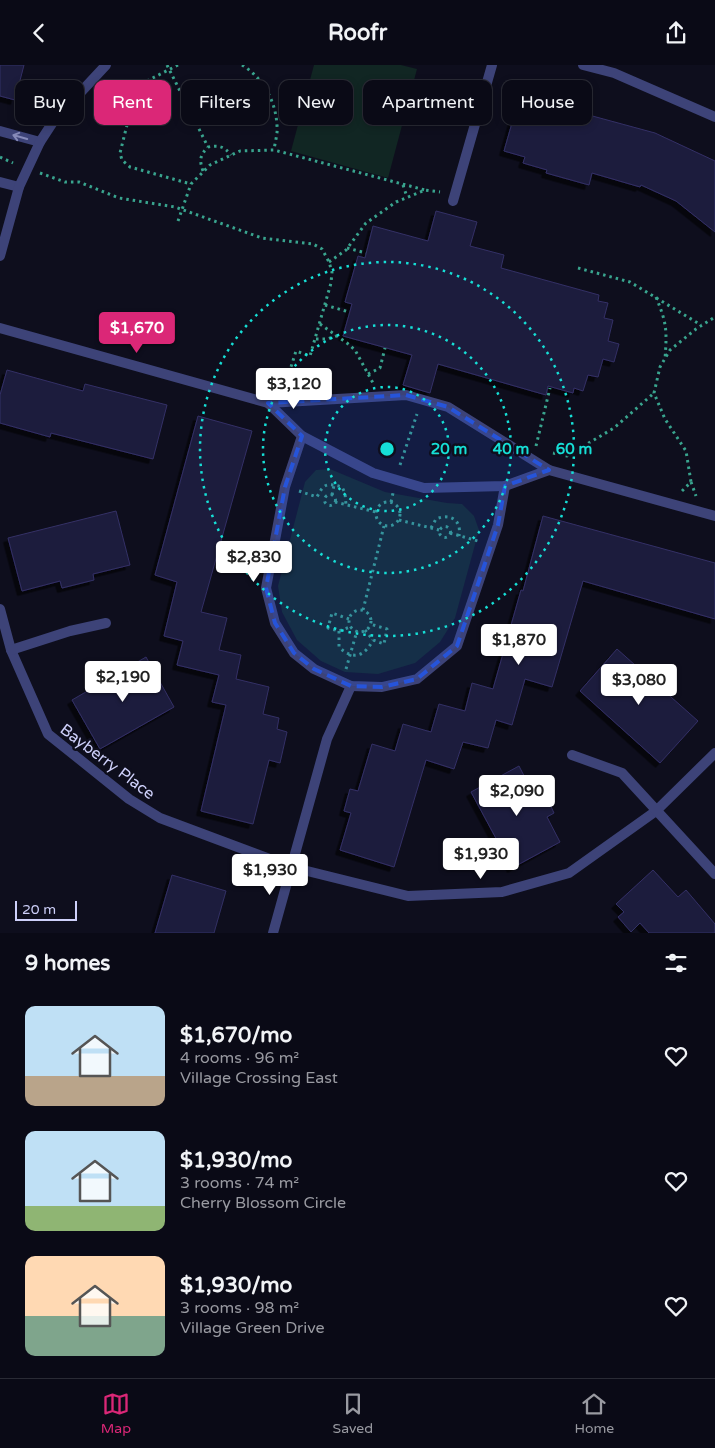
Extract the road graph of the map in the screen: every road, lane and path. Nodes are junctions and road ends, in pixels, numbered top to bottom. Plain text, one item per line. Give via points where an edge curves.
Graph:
1 (106, 65) edge
2 (167, 65) edge
3 (178, 65) edge
4 (242, 65) edge
5 (492, 65) edge
6 (584, 65) edge
7 (170, 70) junction
8 (715, 117) edge
9 (0, 131) edge
10 (40, 142) junction
11 (208, 147) junction
12 (274, 150) junction
13 (231, 155) junction
14 (0, 157) edge
15 (27, 169) junction
16 (203, 171) junction
17 (0, 182) edge
18 (191, 184) junction
19 (403, 184) junction
20 (19, 187) junction
21 (425, 190) junction
22 (407, 197) junction
23 (454, 197) joint
24 (183, 209) junction
25 (178, 221) dead end
26 (347, 248) junction
27 (366, 253) dead end
28 (0, 257) edge
29 (330, 262) junction
30 (578, 268) dead end
31 (656, 297) junction
32 (325, 305) junction
33 (350, 312) dead end
34 (715, 317) edge
35 (320, 324) junction
36 (701, 325) junction
37 (0, 328) edge
38 (336, 335) junction
39 (316, 339) junction
40 (385, 348) dead end
41 (665, 359) junction
42 (368, 374) junction
43 (550, 388) dead end
44 (654, 393) junction
45 (380, 396) junction
46 (421, 399) junction
47 (280, 402) junction
48 (268, 403) junction
49 (302, 436) junction
50 (543, 451) dead end
51 (551, 452) dead end
52 (549, 470) junction
53 (396, 479) junction
54 (334, 485) junction
55 (505, 486) junction
56 (284, 487) junction
57 (332, 495) junction
58 (317, 497) junction
59 (324, 499) junction
60 (391, 502) junction
61 (335, 503) junction
62 (668, 503) junction
63 (346, 505) junction
64 (376, 512) junction
65 (715, 516) edge
66 (449, 518) junction
67 (399, 519) junction
68 (384, 526) junction
69 (447, 526) junction
70 (431, 528) junction
71 (439, 530) junction
72 (450, 533) junction
73 (459, 536) junction
74 (491, 544) junction
75 (0, 609) edge
76 (363, 610) junction
77 (349, 619) junction
78 (106, 623) dead end
79 (370, 624) junction
80 (350, 627) junction
81 (365, 630) junction
82 (339, 631) junction
83 (357, 631) junction
84 (373, 640) junction
85 (11, 650) junction
86 (350, 654) junction
87 (347, 684) junction
88 (715, 753) edge
89 (572, 755) dead end
90 (656, 811) junction
91 (291, 867) junction
92 (715, 874) edge
93 (273, 933) edge

1 - 10 street via 53,122
2 - 7 path
3 - 7 path
4 - 12 path via 262,83 275,107 278,128
5 - 23 street
6 - 8 street via 614,73
7 - 11 path
7 - 18 path via 143,83 134,97 120,153 130,167
10 -> 9 street
10 - 15 street
11 - 13 path via 217,145
11 - 16 path via 201,154
12 - 13 path via 240,151
12 - 19 path
13 - 16 path
14 - 15 path
15 - 20 street
15 - 24 path via 65,182 79,182 119,198
16 - 18 path
17 - 20 street
18 - 24 path
19 - 21 path
19 - 22 path
20 - 28 street
21 - 22 path
21 - 23 path
22 - 26 path via 396,201 366,223
24 - 25 path
24 - 29 path via 262,239 313,243 322,249
26 - 27 path
26 - 29 path
29 - 32 path via 331,283
30 - 31 path via 630,282
31 - 36 path
31 - 41 path via 667,331
32 - 33 path
32 - 35 path
34 - 36 path
35 - 38 path
35 - 39 path
36 - 41 path via 670,350
37 - 48 street
38 - 39 path
38 - 42 path via 354,350
39 - 47 path via 310,356 296,351
40 - 42 path via 380,368
41 - 44 path
42 - 45 path
43 - 50 path via 536,449
44 - 51 path via 614,429 567,456
44 - 62 path via 665,419 686,451 691,482
45 - 46 street via 406,395
45 - 47 street
46 - 52 street via 448,407
46 - 53 path
47 - 48 street
48 - 49 street
49 - 53 street via 373,473
49 - 56 street
52 - 55 street
52 - 62 street
53 - 55 street via 424,488
53 - 60 path
54 - 57 path
54 - 58 path via 325,485
54 - 63 path via 342,487
55 - 74 street
56 - 58 path
56 - 87 street via 266,587 275,623 294,653 314,669
57 - 59 path
57 - 61 path
58 - 59 path
59 - 61 path via 328,506
60 - 64 path via 380,505
60 - 67 path via 400,510
61 - 63 path
62 - 65 street
63 - 64 path
64 - 68 path
66 - 69 path
66 - 70 path via 442,516 436,519
66 - 73 path via 458,522 461,528
67 - 68 path via 394,525
67 - 70 path
68 - 76 path
69 - 71 path
69 - 72 path
70 - 71 path
71 - 72 path via 443,537
72 - 73 path
73 - 74 path
74 - 87 street via 457,646 417,679 382,687
75 - 85 street, Bayberry Place
76 - 77 path via 354,611
76 - 79 path via 370,616
77 - 80 path
77 - 82 path via 332,613 328,629
78 - 85 street
79 - 81 path
79 - 84 path via 388,629 384,644
80 - 82 path
80 - 83 path
81 - 83 path
81 - 84 path
82 - 86 path via 339,647
83 - 86 path
84 - 86 path via 364,653 359,656
85 - 91 street, Bayberry Place via 48,734 129,799 160,818
86 - 87 path
87 - 91 street via 327,739
88 - 90 street, Bayberry Place
89 - 90 street via 622,773
90 - 91 street, Bayberry Place via 569,873 502,892 408,896
90 - 92 street
91 - 93 street

